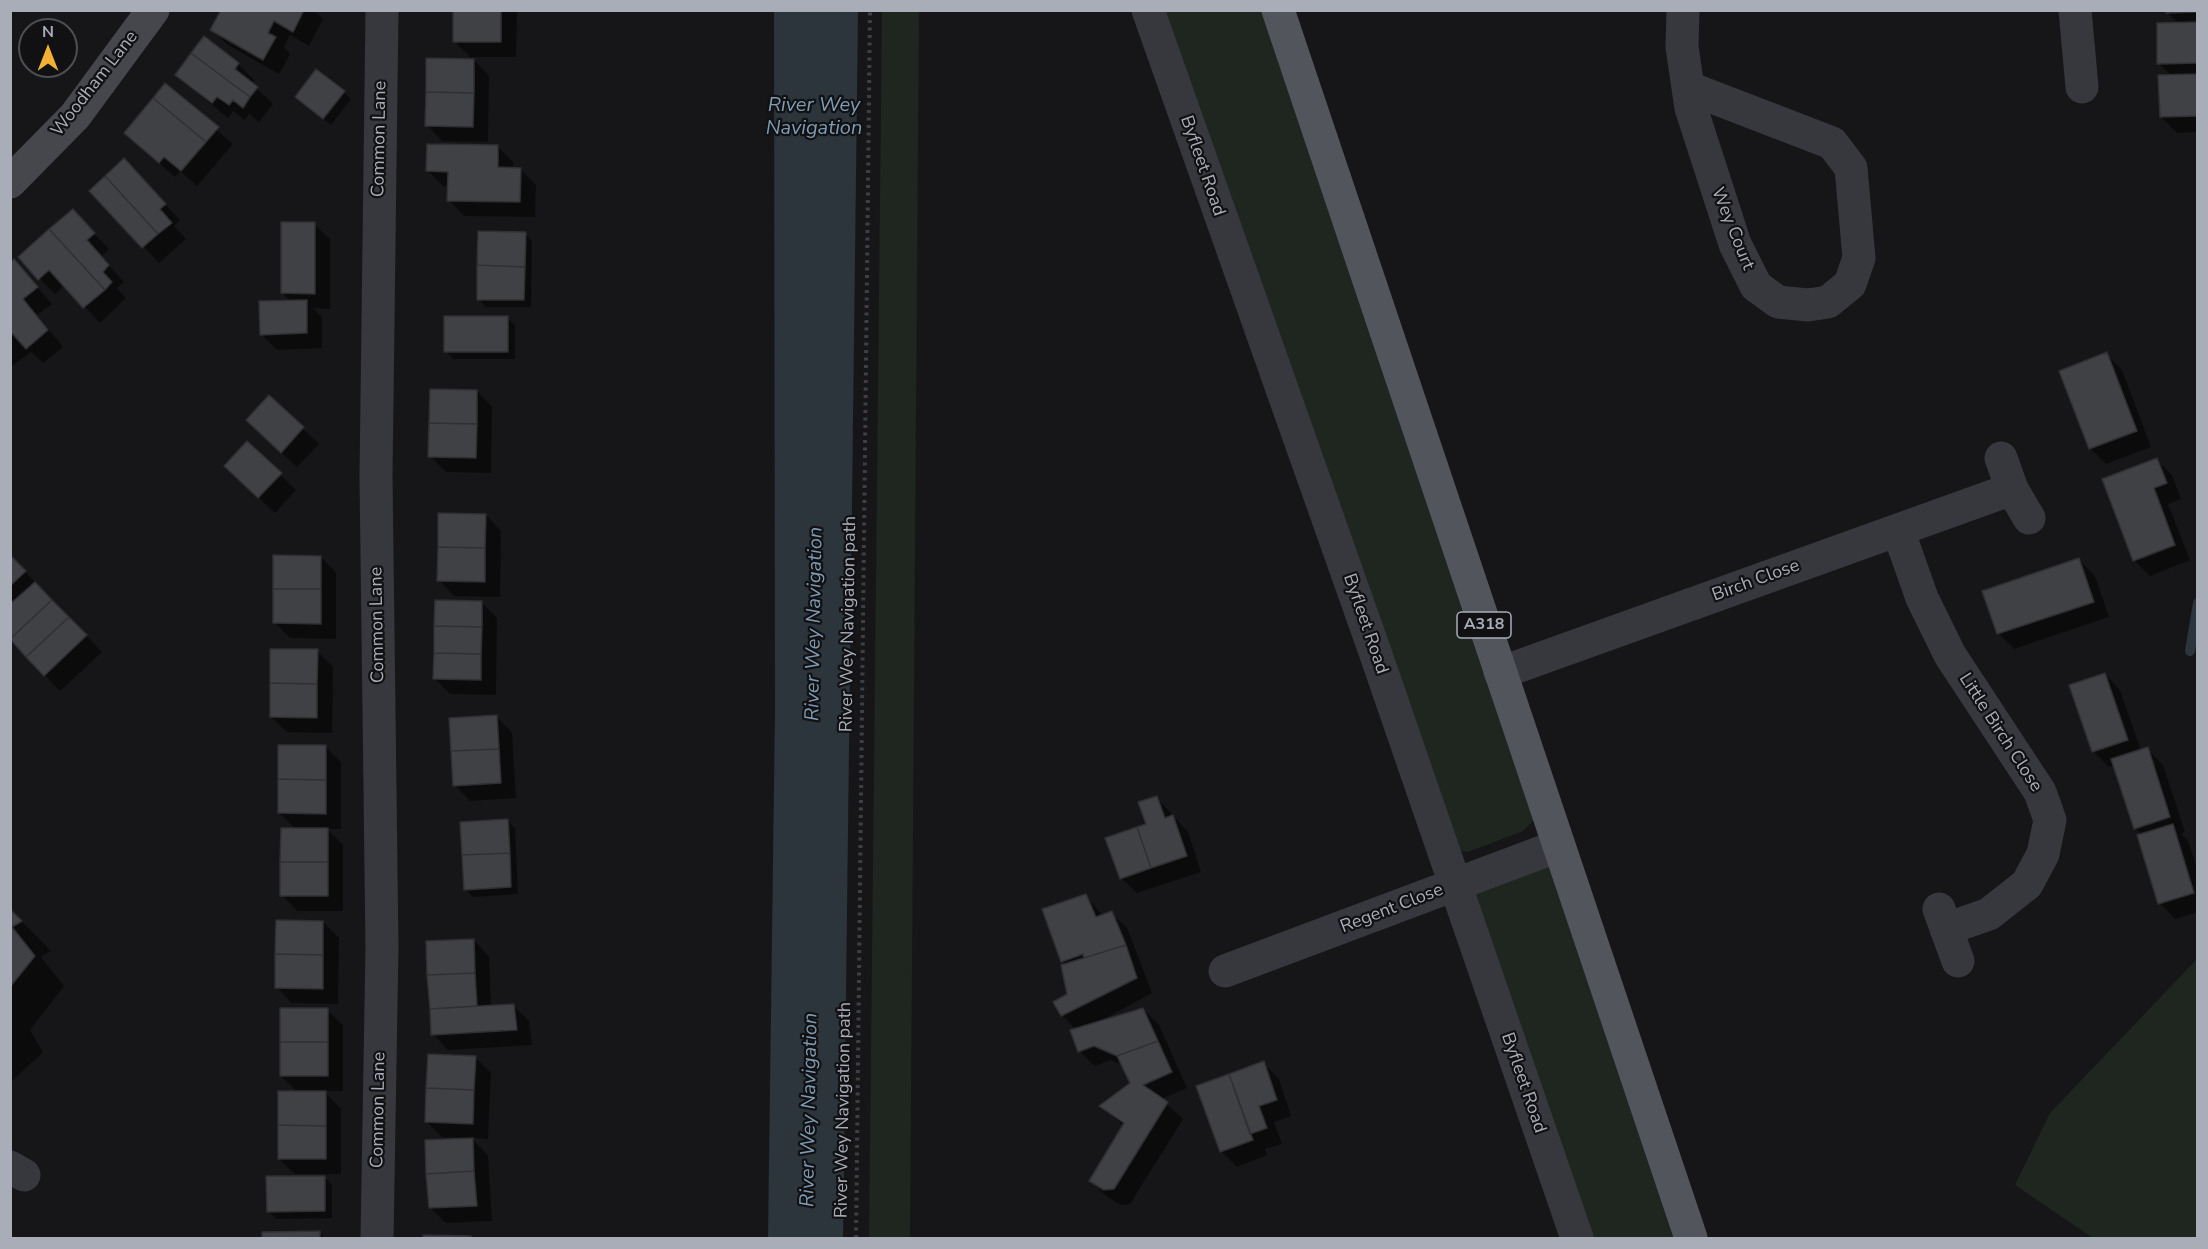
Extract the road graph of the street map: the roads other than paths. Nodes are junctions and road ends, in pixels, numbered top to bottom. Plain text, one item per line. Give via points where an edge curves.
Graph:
1 (153, 10) edge
2 (382, 10) edge
3 (1148, 10) edge
4 (1278, 10) edge
5 (1683, 10) edge
6 (2075, 10) edge
7 (2082, 87) dead end
8 (1689, 88) junction
9 (10, 182) edge
10 (2001, 458) dead end
11 (2012, 489) junction
12 (2029, 518) dead end
13 (1898, 530) junction
14 (1500, 673) junction
15 (1558, 846) junction
16 (1455, 885) junction
17 (1958, 961) dead end
18 (1225, 971) dead end
19 (378, 1239) edge
20 (1577, 1239) edge
21 (1691, 1239) edge

1 - 9 main road, Woodham Lane via 75,116
2 - 19 street, Common Lane via 376,465 382,935
3 - 16 street, Byfleet Road
4 - 14 main road, A318
5 - 8 street, Wey Court via 1682,47
6 - 7 street
8 - 8 street, Wey Court via 1691,108 1717,191 1735,244 1756,286 1778,302 1828,302 1850,284 1858,258 1851,168 1833,142
10 - 11 street
11 - 12 street
11 - 13 street, Birch Close
13 - 14 street, Birch Close
13 - 17 street, Little Birch Close via 1922,598 1950,656 2040,792 2050,820 2043,854 2027,884 1989,914 1942,919
14 - 15 main road, A318
15 - 16 street, Regent Close
15 - 21 main road, A318
16 - 18 street, Regent Close
16 - 20 street, Byfleet Road

